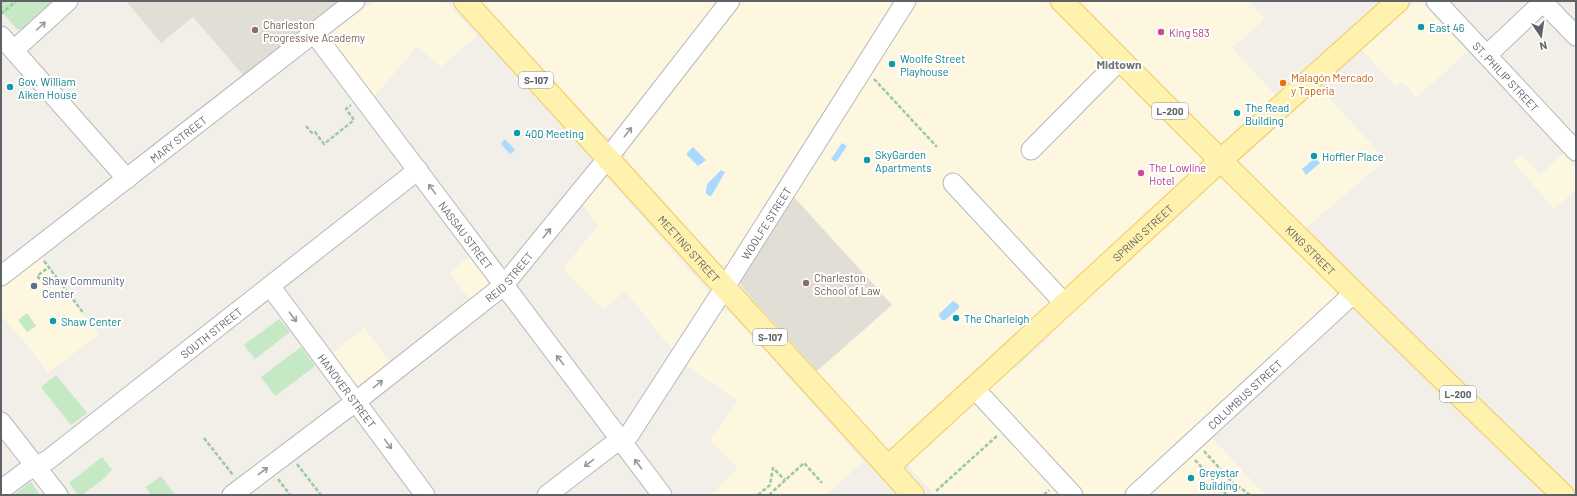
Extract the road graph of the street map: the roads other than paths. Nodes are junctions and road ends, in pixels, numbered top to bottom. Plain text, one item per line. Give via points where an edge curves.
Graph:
1 (68, 1) edge
2 (355, 1) edge
3 (465, 1) edge
4 (730, 1) edge
5 (906, 1) edge
6 (1062, 1) edge
7 (1398, 1) edge
8 (1436, 1) edge
9 (314, 33) junction
10 (1, 36) edge
11 (1576, 36) edge
12 (14, 50) junction
13 (1487, 55) junction
14 (1120, 60) junction
15 (1031, 150) dead end
16 (1576, 151) edge
17 (607, 159) junction
18 (1220, 161) junction
19 (418, 170) junction
20 (127, 178) junction
21 (953, 183) dead end
22 (1, 276) edge
23 (270, 286) junction
24 (503, 286) junction
25 (725, 288) junction
26 (1354, 293) junction
27 (1065, 304) junction
28 (974, 388) junction
29 (356, 401) junction
30 (1, 422) edge
31 (621, 440) junction
32 (36, 466) junction
33 (888, 467) junction
34 (234, 487) edge
35 (1, 490) edge
36 (58, 495) edge
37 (425, 495) edge
38 (547, 495) edge
39 (662, 495) edge
40 (913, 495) edge
41 (1073, 495) edge
42 (1135, 495) edge
43 (1563, 495) edge

12 -> 1 street
2 - 9 street, MARY STREET
3 - 17 main road, MEETING STREET / S-107
17 -> 4 street, REID STREET
5 - 25 street, WOOLFE STREET
6 - 14 main road, KING STREET / L-200
7 - 18 main road, SPRING STREET
8 - 13 street, ST. PHILIP STREET
9 - 19 street, NASSAU STREET
9 - 20 street, MARY STREET
10 - 12 street
11 - 13 street via 1543,2
12 - 20 street
13 - 16 street, ST. PHILIP STREET
14 - 15 street
14 - 18 main road, KING STREET / L-200
24 -> 17 street, REID STREET
17 - 25 main road, MEETING STREET / S-107
18 - 26 main road, KING STREET / L-200
18 - 27 main road, SPRING STREET
19 - 23 street, SOUTH STREET
24 -> 19 street, NASSAU STREET
20 - 22 street, MARY STREET
21 - 27 street
23 -> 29 street, HANOVER STREET
23 - 32 street, SOUTH STREET via 48,460
29 -> 24 street, REID STREET
31 -> 24 street, NASSAU STREET
25 - 31 street, WOOLFE STREET via 629,435
25 - 33 main road, MEETING STREET / S-107
26 - 42 street, COLUMBUS STREET via 1194,450
26 - 43 main road, KING STREET / L-200
27 - 28 main road, SPRING STREET
28 - 33 main road, SPRING STREET
28 - 41 street
34 -> 29 street, REID STREET
29 -> 37 street, HANOVER STREET
30 - 32 street
31 -> 38 street, WOOLFE STREET
39 -> 31 street, NASSAU STREET
32 - 35 street, SOUTH STREET
32 - 36 street
33 - 40 main road, MEETING STREET / S-107

